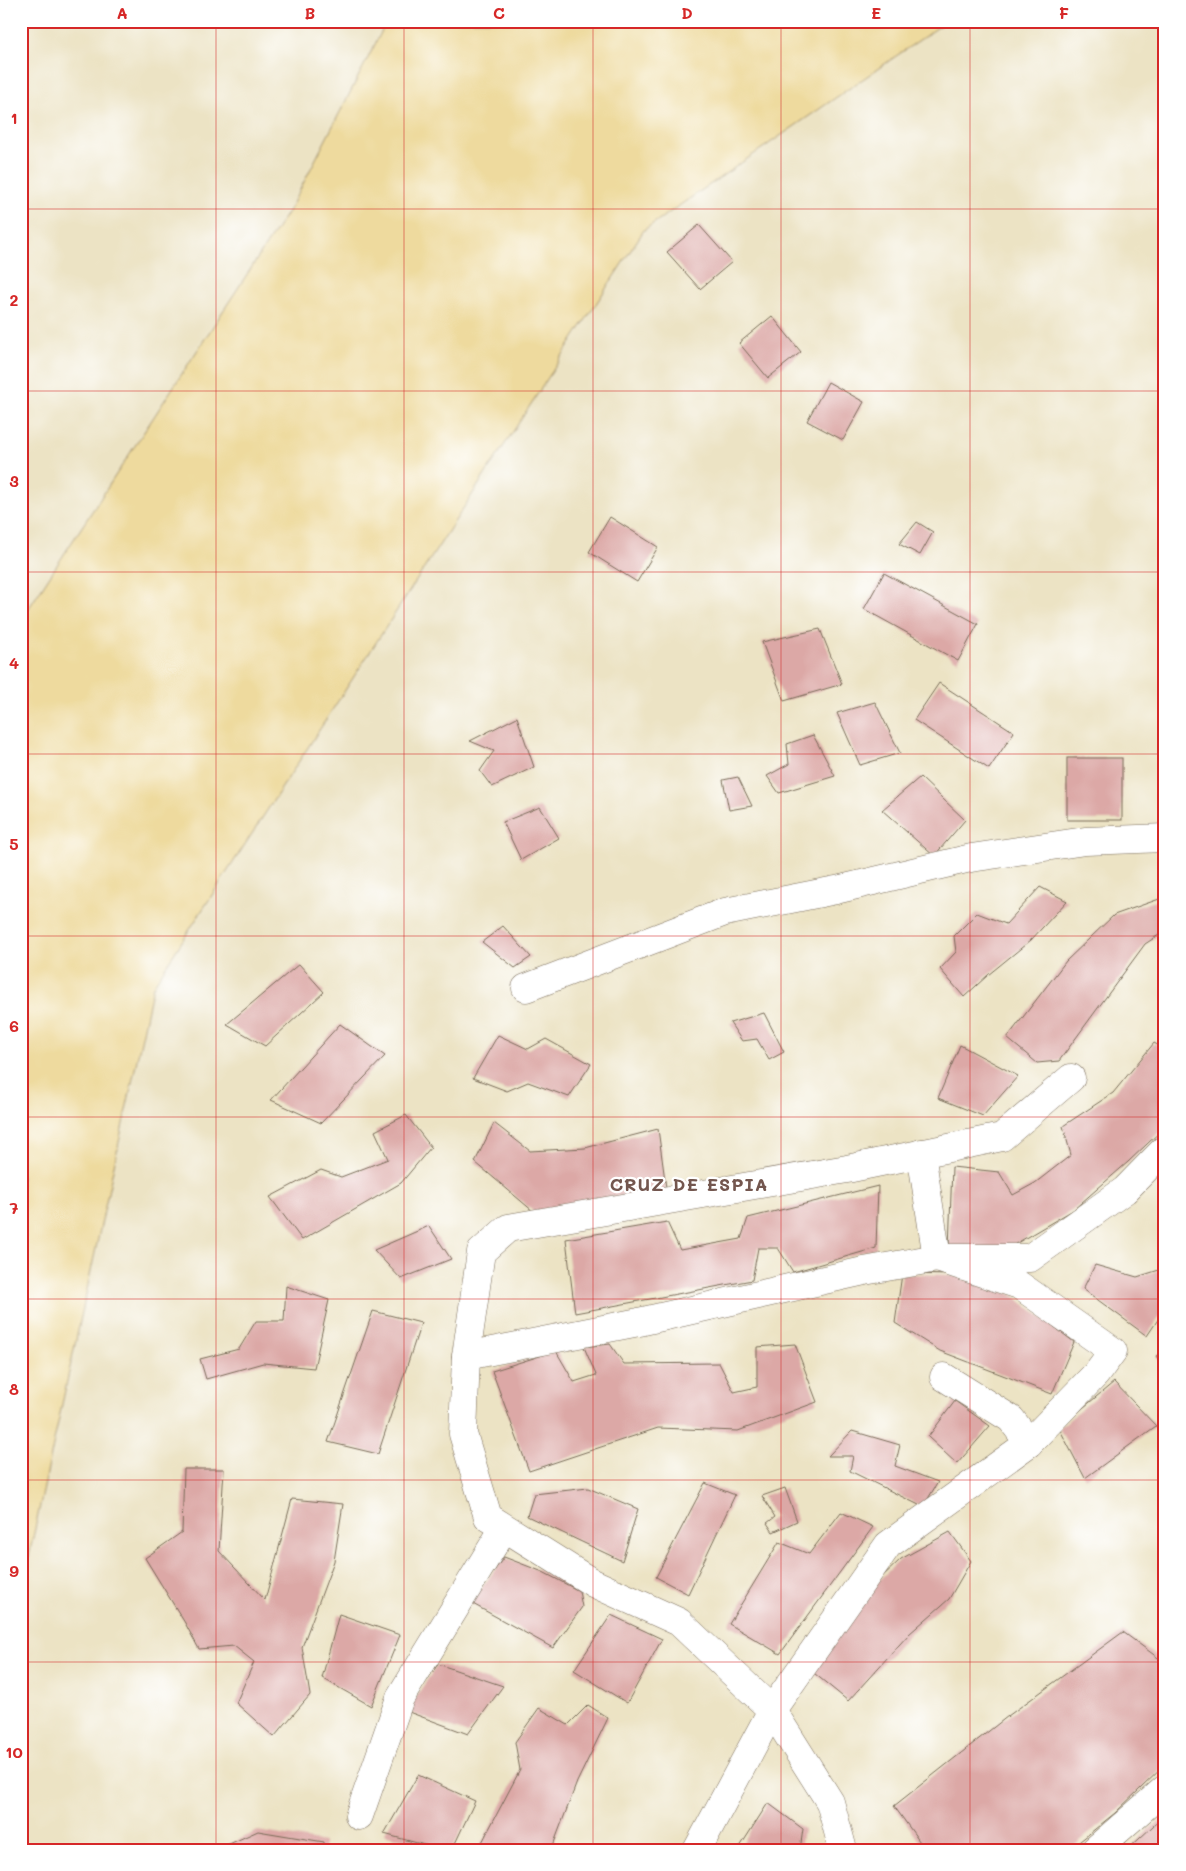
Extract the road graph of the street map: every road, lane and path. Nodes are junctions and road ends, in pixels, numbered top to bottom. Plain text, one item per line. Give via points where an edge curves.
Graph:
1 (1165, 838) edge
2 (526, 988) dead end
3 (1071, 1078) dead end
4 (1165, 1149) edge
5 (921, 1153) junction
6 (936, 1258) junction
7 (466, 1356) junction
8 (944, 1377) dead end
9 (1029, 1444) junction
10 (504, 1528) junction
11 (772, 1710) junction
12 (1165, 1789) edge
13 (359, 1816) dead end
14 (697, 1850) edge
15 (843, 1850) edge
16 (1095, 1850) edge

1 - 2 street via 1086,842 971,858 725,912
3 - 5 street via 1002,1137
4 - 6 street via 1126,1190 1030,1258
5 - 6 street
5 - 7 street via 508,1228 481,1252
6 - 7 street
6 - 9 street via 1019,1285 1113,1351 1096,1374
7 - 10 street via 463,1434 488,1517
8 - 9 street via 1011,1419
9 - 11 street via 888,1545
10 - 11 street via 593,1583 679,1622
10 - 13 street via 400,1698
11 - 14 street
11 - 15 street via 830,1802
12 - 16 street

